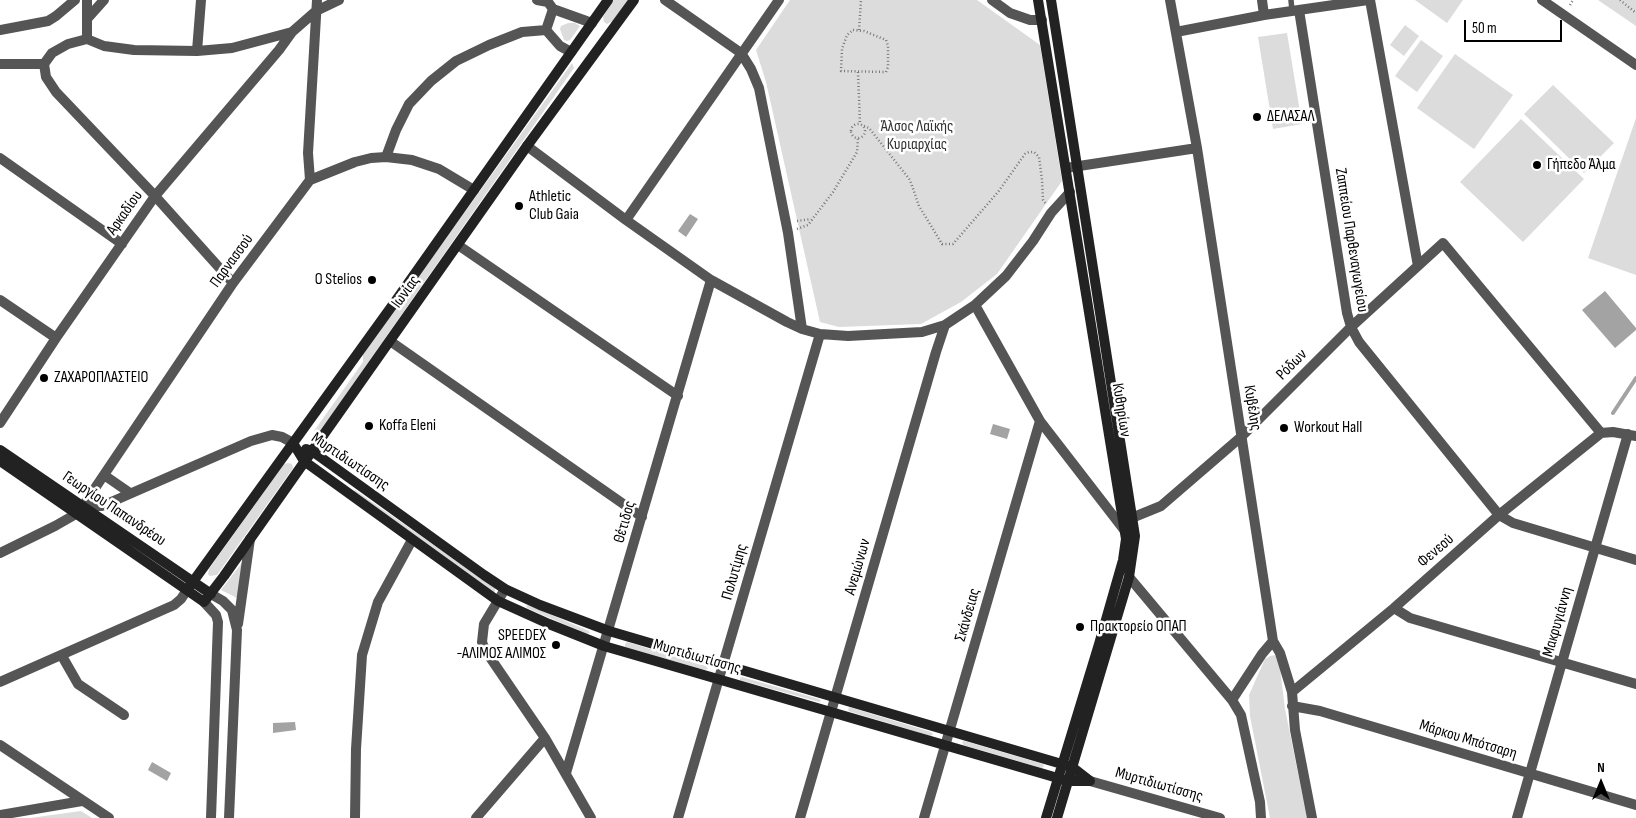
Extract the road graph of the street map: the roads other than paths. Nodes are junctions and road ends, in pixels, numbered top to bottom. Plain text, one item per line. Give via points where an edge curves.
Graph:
1 (75, 0) edge
2 (87, 0) edge
3 (104, 0) edge
4 (201, 0) edge
5 (317, 0) edge
6 (339, 0) edge
7 (608, 0) edge
8 (634, 0) edge
9 (665, 0) edge
10 (779, 0) edge
11 (992, 0) edge
12 (1038, 0) edge
13 (1051, 0) edge
14 (1170, 0) edge
15 (1262, 0) edge
16 (1291, 0) edge
17 (1369, 0) edge
18 (1542, 0) edge
19 (546, 3) edge
20 (1296, 10) junction
21 (316, 11) junction
22 (1264, 15) junction
23 (87, 20) junction
24 (1042, 20) junction
25 (592, 23) junction
26 (0, 30) edge
27 (546, 30) junction
28 (292, 32) junction
29 (1176, 32) junction
30 (87, 39) junction
31 (197, 52) junction
32 (571, 52) junction
33 (741, 54) junction
34 (0, 64) edge
35 (44, 64) junction
36 (1636, 65) edge
37 (527, 146) junction
38 (1197, 148) junction
39 (386, 157) junction
40 (0, 158) edge
41 (1077, 166) junction
42 (1066, 168) junction
43 (310, 180) junction
44 (474, 190) junction
45 (1070, 192) junction
46 (155, 196) junction
47 (626, 220) junction
48 (122, 244) junction
49 (458, 245) junction
50 (1418, 266) junction
51 (711, 280) junction
52 (233, 283) junction
53 (0, 300) edge
54 (975, 305) junction
55 (945, 325) junction
56 (1351, 327) junction
57 (802, 328) junction
58 (820, 334) junction
59 (56, 338) junction
60 (390, 341) junction
61 (678, 396) junction
62 (1040, 421) junction
63 (0, 423) edge
64 (1601, 433) junction
65 (1632, 435) edge
66 (1242, 437) junction
67 (294, 444) junction
68 (0, 450) edge
69 (312, 451) junction
70 (0, 461) edge
71 (304, 461) junction
72 (104, 475) junction
73 (130, 493) junction
74 (80, 510) junction
75 (1500, 515) junction
76 (642, 517) junction
77 (1134, 517) junction
78 (1125, 531) junction
79 (250, 539) junction
80 (412, 540) junction
81 (1595, 548) junction
82 (0, 553) edge
83 (1636, 560) edge
84 (1129, 577) junction
85 (190, 586) junction
86 (505, 589) junction
87 (208, 598) junction
88 (498, 601) junction
89 (1394, 608) junction
90 (237, 630) junction
91 (609, 631) junction
92 (1273, 641) junction
93 (604, 646) junction
94 (62, 656) junction
95 (1562, 662) junction
96 (724, 665) junction
97 (719, 679) junction
98 (0, 682) edge
99 (1636, 684) edge
100 (1292, 692) junction
101 (835, 698) junction
102 (1232, 700) junction
103 (1292, 706) junction
104 (831, 712) junction
105 (124, 715) dead end
106 (950, 732) junction
107 (545, 738) junction
108 (0, 745) edge
109 (946, 745) junction
110 (1067, 766) junction
111 (566, 773) junction
112 (1530, 774) junction
113 (1063, 780) junction
114 (1090, 781) junction
115 (82, 801) junction
116 (1636, 805) edge
117 (0, 815) edge
118 (109, 818) edge
119 (212, 818) edge
120 (229, 818) edge
121 (355, 818) edge
122 (476, 818) edge
123 (591, 818) edge
124 (678, 818) edge
125 (800, 818) edge
126 (924, 818) edge
127 (1046, 818) edge
128 (1057, 818) edge
129 (1220, 818) edge
130 (1261, 818) edge
131 (1312, 818) edge
132 (1517, 818) edge

1 - 26 street via 48,21
2 - 23 street
3 - 23 street
4 - 31 street
5 - 21 street
6 - 21 street
7 - 25 street, Ιωνίας
8 - 37 street, Ιωνίας
9 - 33 street
10 - 33 street
11 - 24 street via 1010,13 1030,20
12 - 24 street, Κυθηρίων
13 - 41 street, Κυθηρίων
14 - 29 street, Κυβέλης
15 - 22 street
16 - 20 lane
17 - 20 street
17 - 50 street
18 - 36 street
19 - 25 street
19 - 27 street
20 - 22 street
20 - 56 street, Ζαππείου Παρθεναγωγείου
21 - 28 street
21 - 43 street via 308,153
22 - 29 street
23 - 30 street
24 - 42 street, Κυθηρίων
25 - 32 street, Ιωνίας
27 - 32 street via 560,46
27 - 39 street via 522,32 456,61 410,104
28 - 31 street via 232,48
28 - 46 street, Αρκαδίου
29 - 38 street, Κυβέλης
30 - 31 street via 104,46 134,50
30 - 35 street via 52,53
32 - 44 street, Ιωνίας
33 - 47 street
33 - 57 street via 759,88 788,233
34 - 35 street
35 - 46 street via 46,77 56,92
37 - 47 street
37 - 49 street, Ιωνίας
38 - 41 street
38 - 66 street, Κυβέλης
39 - 43 street via 355,162
39 - 44 street via 412,160 439,169
40 - 48 street
41 - 42 street
41 - 77 street, Κυθηρίων
42 - 45 street, Κυθηρίων
43 - 52 street, Παρνασσού
44 - 67 street, Ιωνίας
45 - 54 street via 1006,276
45 - 78 street, Κυθηρίων
46 - 48 street, Αρκαδίου
46 - 52 street
47 - 51 street
48 - 59 street, Αρκαδίου
49 - 60 street, Ιωνίας
49 - 61 street
50 - 56 street, Ρόδων
50 - 64 street, Ρόδων via 1443,243
51 - 57 street
51 - 61 street, Θέτιδος
52 - 72 street, Παρνασσού
53 - 59 street
54 - 55 street
54 - 62 street
55 - 58 street via 905,334
55 - 101 street, Ανεμώνων
56 - 66 street, Ρόδων
56 - 75 street, Ζαππείου Παρθεναγωγείου via 1359,342
57 - 58 street
58 - 96 street, Πολυτίμης
59 - 63 street, Αρκαδίου
60 - 69 street, Ιωνίας
60 - 76 street
61 - 76 street, Θέτιδος
62 - 78 street
62 - 106 street, Σκάνδειας
64 - 65 street
64 - 75 street, Φενεού
65 - 81 street, Μακρυγιάννη
66 - 77 street, Ρόδων via 1162,506
66 - 92 street, Κυβέλης
67 - 69 street, Μυρτιδιωτίσσης
67 - 71 street, Μυρτιδιωτίσσης
67 - 73 street via 282,436 272,435 251,441
67 - 85 street, Ιωνίας
68 - 74 street, Γεωργίου Παπανδρέου
69 - 71 street, Ιωνίας
69 - 86 street, Μυρτιδιωτίσσης
70 - 74 street, Γεωργίου Παπανδρέου
71 - 79 street, Ιωνίας
71 - 80 street, Μυρτιδιωτίσσης
72 - 73 street
72 - 74 street, Παρνασσού
73 - 74 street via 102,506
74 - 82 street via 56,526
74 - 85 street, Γεωργίου Παπανδρέου
75 - 81 street via 1513,523
75 - 89 street, Φενεού
76 - 91 street, Θέτιδος
77 - 84 street, Κυθηρίων via 1136,536
78 - 110 street, Κυθηρίων via 1120,569
79 - 87 street, Ιωνίας
79 - 90 street
80 - 88 street, Μυρτιδιωτίσσης
80 - 121 street via 378,602 362,655
81 - 83 street
81 - 95 street, Μακρυγιάννη
84 - 102 street
84 - 110 street, Κυθηρίων
85 - 87 street, Γεωργίου Παπανδρέου
85 - 94 street via 174,605
86 - 88 street
86 - 91 street, Μυρτιδιωτίσσης
87 - 90 street via 223,601 232,610
87 - 119 street via 218,622
88 - 93 street, Μυρτιδιωτίσσης
88 - 107 street via 484,624 482,642
89 - 95 street via 1410,618
89 - 100 street, Φενεού
90 - 120 street
91 - 93 street, Θέτιδος
91 - 96 street, Μυρτιδιωτίσσης
92 - 100 street, Κυβέλης
92 - 102 street
93 - 97 street, Μυρτιδιωτίσσης
93 - 111 street, Θέτιδος
94 - 98 street
94 - 105 street via 78,684
95 - 99 street
95 - 112 street, Μακρυγιάννη
96 - 97 street, Πολυτίμης
96 - 101 street, Μυρτιδιωτίσσης
97 - 104 street, Μυρτιδιωτίσσης
97 - 124 street, Πολυτίμης
100 - 103 street, Κυβέλης
101 - 104 street, Ανεμώνων
101 - 106 street, Μυρτιδιωτίσσης
102 - 130 street via 1242,715
103 - 112 street, Μάρκου Μπότσαρη via 1320,711
103 - 131 street, Κυβέλης
104 - 109 street, Μυρτιδιωτίσσης
104 - 125 street, Ανεμώνων
106 - 109 street, Σκάνδειας
106 - 110 street, Μυρτιδιωτίσσης
107 - 111 street
107 - 122 street
108 - 115 street
109 - 113 street, Μυρτιδιωτίσσης
109 - 126 street, Σκάνδειας
110 - 113 street, Κυθηρίων
110 - 114 street, Μυρτιδιωτίσσης
111 - 123 street
112 - 116 street, Μάρκου Μπότσαρη
112 - 132 street, Μακρυγιάννη
113 - 114 street, Μυρτιδιωτίσσης
113 - 127 street, Κυθηρίων
113 - 128 street, Κυθηρίων
114 - 129 street, Μυρτιδιωτίσσης
115 - 117 street
115 - 118 street

